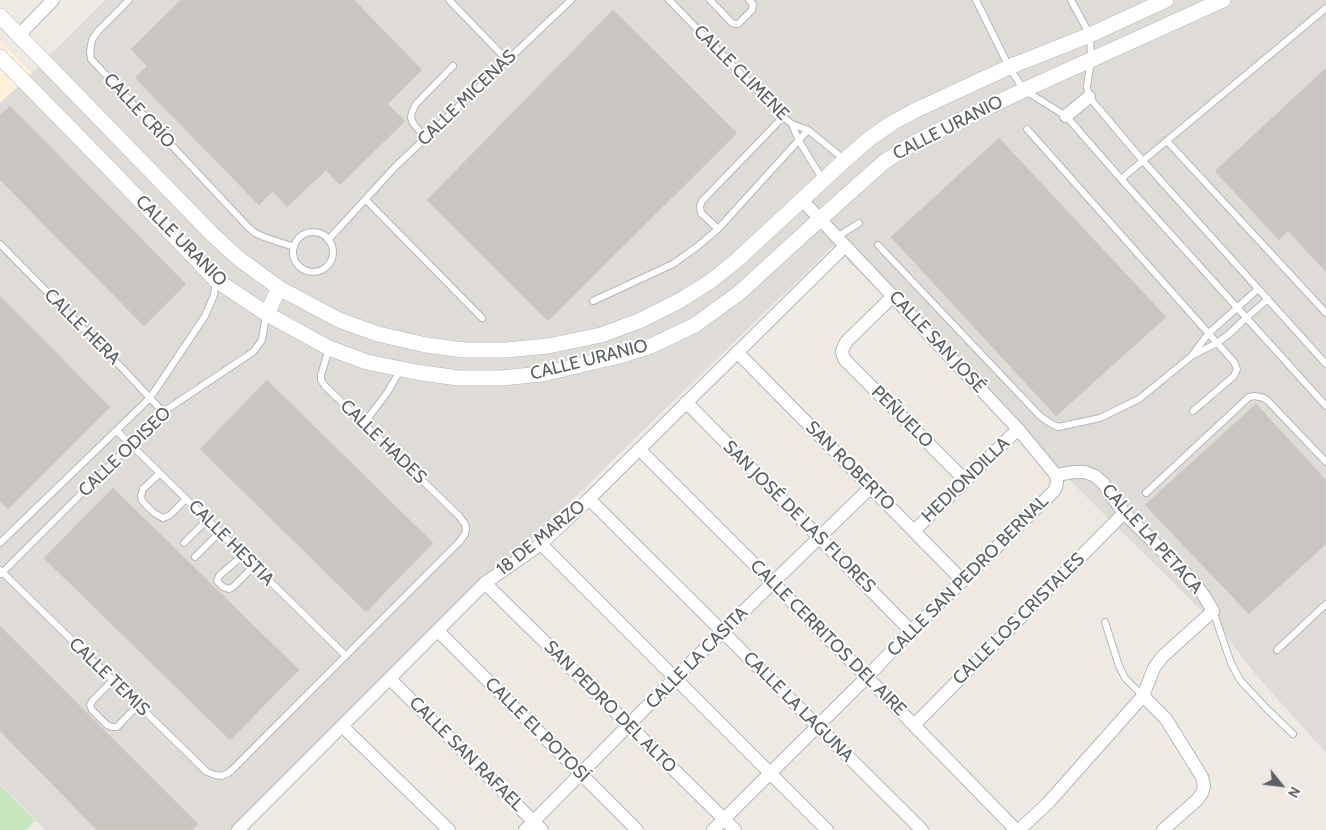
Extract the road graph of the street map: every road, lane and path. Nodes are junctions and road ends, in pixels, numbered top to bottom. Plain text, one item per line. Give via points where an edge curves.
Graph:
1 (53, 0) edge
2 (129, 0) edge
3 (449, 0) edge
4 (571, 0) edge
5 (669, 0) edge
6 (710, 0) edge
7 (749, 0) edge
8 (976, 0) edge
9 (1071, 0) edge
10 (1166, 0) edge
11 (1223, 0) edge
12 (1326, 8) edge
13 (0, 16) edge
14 (19, 35) junction
15 (1090, 35) junction
16 (507, 60) junction
17 (1091, 60) junction
18 (2, 62) edge
19 (453, 66) dead end
20 (1008, 67) junction
21 (1024, 90) junction
22 (1089, 97) junction
23 (783, 116) junction
24 (1066, 116) junction
25 (792, 124) junction
26 (1027, 129) dead end
27 (808, 130) junction
28 (425, 138) junction
29 (799, 141) junction
30 (1166, 141) junction
31 (845, 160) junction
32 (1143, 161) junction
33 (1121, 179) junction
34 (823, 180) junction
35 (366, 200) junction
36 (802, 200) junction
37 (820, 219) junction
38 (860, 223) dead end
39 (718, 230) junction
40 (328, 240) junction
41 (841, 241) junction
42 (0, 244) edge
43 (878, 245) dead end
44 (294, 247) junction
45 (216, 280) junction
46 (279, 288) junction
47 (1258, 289) junction
48 (893, 296) junction
49 (1268, 299) junction
50 (593, 301) dead end
51 (1236, 308) junction
52 (1326, 313) edge
53 (266, 314) junction
54 (482, 318) dead end
55 (1246, 318) junction
56 (1208, 334) junction
57 (1217, 343) junction
58 (329, 348) junction
59 (737, 352) junction
60 (1193, 355) junction
61 (1326, 364) edge
62 (401, 369) junction
63 (150, 398) junction
64 (686, 402) junction
65 (1326, 406) edge
66 (1193, 411) dead end
67 (163, 412) junction
68 (364, 424) junction
69 (1018, 429) junction
70 (117, 431) junction
71 (131, 445) junction
72 (639, 449) junction
73 (1326, 462) edge
74 (160, 473) junction
75 (1056, 475) junction
76 (965, 480) junction
77 (871, 487) junction
78 (1146, 494) dead end
79 (186, 499) junction
80 (590, 499) junction
81 (1124, 513) junction
82 (207, 520) junction
83 (914, 531) junction
84 (220, 532) junction
85 (818, 537) junction
86 (0, 543) edge
87 (184, 543) dead end
88 (541, 544) junction
89 (243, 554) junction
90 (195, 557) dead end
91 (254, 566) junction
92 (1, 573) edge
93 (963, 581) junction
94 (486, 583) junction
95 (773, 583) junction
96 (1326, 604) edge
97 (1213, 611) junction
98 (1105, 622) dead end
99 (438, 631) junction
100 (722, 631) junction
101 (911, 631) junction
102 (1277, 650) dead end
103 (346, 656) junction
104 (867, 677) junction
105 (675, 678) junction
106 (390, 679) junction
107 (112, 680) junction
108 (1143, 696) junction
109 (138, 705) junction
110 (914, 724) junction
111 (342, 726) junction
112 (628, 726) junction
113 (818, 726) junction
114 (1293, 734) dead end
115 (770, 773) junction
116 (580, 774) junction
117 (724, 819) junction
118 (248, 820) junction
119 (533, 827) edge
120 (238, 830) edge
121 (257, 830) edge
122 (448, 830) edge
123 (637, 830) edge
124 (713, 830) edge
125 (735, 830) edge
126 (827, 830) edge
127 (922, 830) edge
128 (1017, 830) edge
129 (1163, 830) edge

1 - 14 street
2 - 44 lane, CALLE CRÍO via 92,40 91,59 255,233
3 - 16 lane
4 - 16 lane, CALLE MICENAS
5 - 23 lane, CALLE CLIMENE
6 - 7 lane via 735,24 752,10 754,4
8 - 20 lane
9 - 15 lane
10 - 15 street, CALLE URANIO
11 - 17 street, CALLE URANIO
12 - 30 lane
13 - 14 street, CALLE URANIO
14 - 46 street, CALLE URANIO via 212,234
15 - 17 lane
15 - 20 street, CALLE URANIO
16 - 28 lane, CALLE MICENAS
17 - 21 street, CALLE URANIO
17 - 22 lane via 1087,86
18 - 45 street, CALLE URANIO
19 - 28 lane via 412,112 413,123
20 - 21 lane
20 - 31 street, CALLE URANIO via 892,123
21 - 24 lane
21 - 37 street, CALLE URANIO via 904,149 884,162
22 - 24 street
22 - 32 lane
23 - 25 lane, CALLE CLIMENE
23 - 39 lane via 702,201 701,213
24 - 33 lane
25 - 27 lane, CALLE CLIMENE
25 - 29 lane, CALLE CLIMENE
26 - 56 lane
27 - 29 lane
27 - 31 lane, CALLE CLIMENE
28 - 35 lane, CALLE MICENAS
29 - 34 lane, CALLE CLIMENE
29 - 39 lane
30 - 32 lane
30 - 52 lane
31 - 34 street, CALLE URANIO
32 - 33 lane
32 - 47 lane
33 - 51 lane
34 - 36 street, CALLE URANIO
35 - 40 lane, CALLE MICENAS
35 - 54 lane
36 - 37 street, CALLE SAN JOSÉ
36 - 46 street, CALLE URANIO via 738,260 679,301 601,335 548,346 464,350 426,345 378,334 339,320
37 - 41 street, CALLE SAN JOSÉ
37 - 62 street, CALLE URANIO via 739,293 695,325 651,346 542,374 502,378 458,378
38 - 41 lane
39 - 50 lane via 673,264
40 - 44 lane via 318,233 306,234 296,241
40 - 44 lane via 332,257 325,267 314,272 294,259
41 - 48 street, CALLE SAN JOSÉ
41 - 59 street, 18 DE MARZO
42 - 63 lane, CALLE HERA
43 - 60 lane via 1040,416 1054,426 1100,418 1120,409 1139,399
45 - 53 street, CALLE URANIO
45 - 63 lane, CALLE ODISEO via 205,316
46 - 53 street
47 - 49 lane
47 - 51 lane
48 - 69 street, CALLE SAN JOSÉ
48 - 76 street, PEÑUELO via 846,342 842,352 845,360
49 - 55 lane
49 - 61 lane
51 - 55 lane
51 - 56 lane
53 - 58 street, CALLE URANIO
53 - 67 lane, CALLE ODISEO via 262,340 253,352
55 - 57 lane
55 - 65 lane
56 - 57 lane
56 - 60 lane
57 - 60 lane
57 - 66 lane via 1236,365 1236,372
58 - 62 street, CALLE URANIO via 367,362
58 - 68 lane, CALLE HADES via 321,380
59 - 64 street, 18 DE MARZO
59 - 77 street, SAN ROBERTO
62 - 68 lane
63 - 67 lane, CALLE HERA
63 - 70 lane, CALLE ODISEO
64 - 72 street, 18 DE MARZO
64 - 85 street, SAN JOSÉ DE LAS FLORES
67 - 71 lane, CALLE ODISEO
68 - 103 lane, CALLE HADES via 459,516 466,529 460,541
69 - 75 street, CALLE SAN JOSÉ
69 - 76 street, HEDIONDILLA
70 - 71 lane, CALLE HESTIA
70 - 86 lane, CALLE ODISEO
71 - 74 lane, CALLE HESTIA
71 - 92 lane, CALLE ODISEO
72 - 80 street, 18 DE MARZO
72 - 95 street, CALLE CERRITOS DEL AIRE
73 - 78 lane via 1268,401 1255,396 1249,398
74 - 79 lane, CALLE HESTIA
74 - 79 lane via 141,496 154,513 163,518 170,516
75 - 81 street, CALLE LA PETACA via 1086,472 1095,476
75 - 93 street, CALLE SAN PEDRO BERNAL via 1054,491
76 - 83 street, HEDIONDILLA
77 - 83 street, SAN ROBERTO
77 - 85 street, CALLE LA CASITA
79 - 82 lane, CALLE HESTIA
80 - 88 street, 18 DE MARZO
80 - 100 street, CALLE LA LAGUNA
81 - 97 street, CALLE LA PETACA via 1193,581
81 - 110 street, CALLE LOS CRISTALES
82 - 84 lane, CALLE HESTIA
82 - 87 lane
83 - 93 street, SAN ROBERTO
84 - 89 lane, CALLE HESTIA
84 - 90 lane
85 - 95 street, CALLE LA CASITA
85 - 101 street, SAN JOSÉ DE LAS FLORES
88 - 94 street, 18 DE MARZO
88 - 105 street
89 - 91 lane, CALLE HESTIA
89 - 91 lane via 217,581 229,589
91 - 103 lane, CALLE HESTIA
92 - 107 lane, CALLE TEMIS
93 - 101 street, CALLE SAN PEDRO BERNAL
94 - 99 street, 18 DE MARZO
94 - 112 street, SAN PEDRO DEL ALTO
95 - 100 street, CALLE LA CASITA
95 - 104 street, CALLE CERRITOS DEL AIRE
96 - 102 lane
97 - 108 street via 1162,657
97 - 114 lane via 1240,680
98 - 108 lane via 1119,666
99 - 106 street, 18 DE MARZO
99 - 116 street, CALLE EL POTOSÍ
100 - 105 street, CALLE LA CASITA
100 - 113 street, CALLE LA LAGUNA
101 - 104 street, CALLE SAN PEDRO BERNAL
103 - 109 lane, CALLE TEMIS via 232,770 222,776 207,772
104 - 110 street, CALLE CERRITOS DEL AIRE
104 - 113 street, CALLE SAN PEDRO BERNAL
105 - 112 street, CALLE LA CASITA
105 - 115 street
106 - 111 street, 18 DE MARZO
106 - 119 street, CALLE SAN RAFAEL
107 - 109 lane, CALLE TEMIS
107 - 109 lane via 93,700 92,710 108,725 117,727
108 - 128 street via 1048,803
108 - 129 street via 1166,719 1202,777 1204,786 1197,800
110 - 128 street, CALLE CERRITOS DEL AIRE
111 - 118 street, 18 DE MARZO
111 - 122 street
112 - 116 street, CALLE LA CASITA
112 - 117 street, SAN PEDRO DEL ALTO
113 - 115 street, CALLE SAN PEDRO BERNAL
113 - 127 street, CALLE LA LAGUNA
115 - 117 street, CALLE SAN PEDRO BERNAL
115 - 126 street
116 - 119 street, CALLE LA CASITA
116 - 123 street, CALLE EL POTOSÍ
117 - 124 street, CALLE SAN PEDRO BERNAL
117 - 125 street, SAN PEDRO DEL ALTO
118 - 120 street, 18 DE MARZO
118 - 121 street

